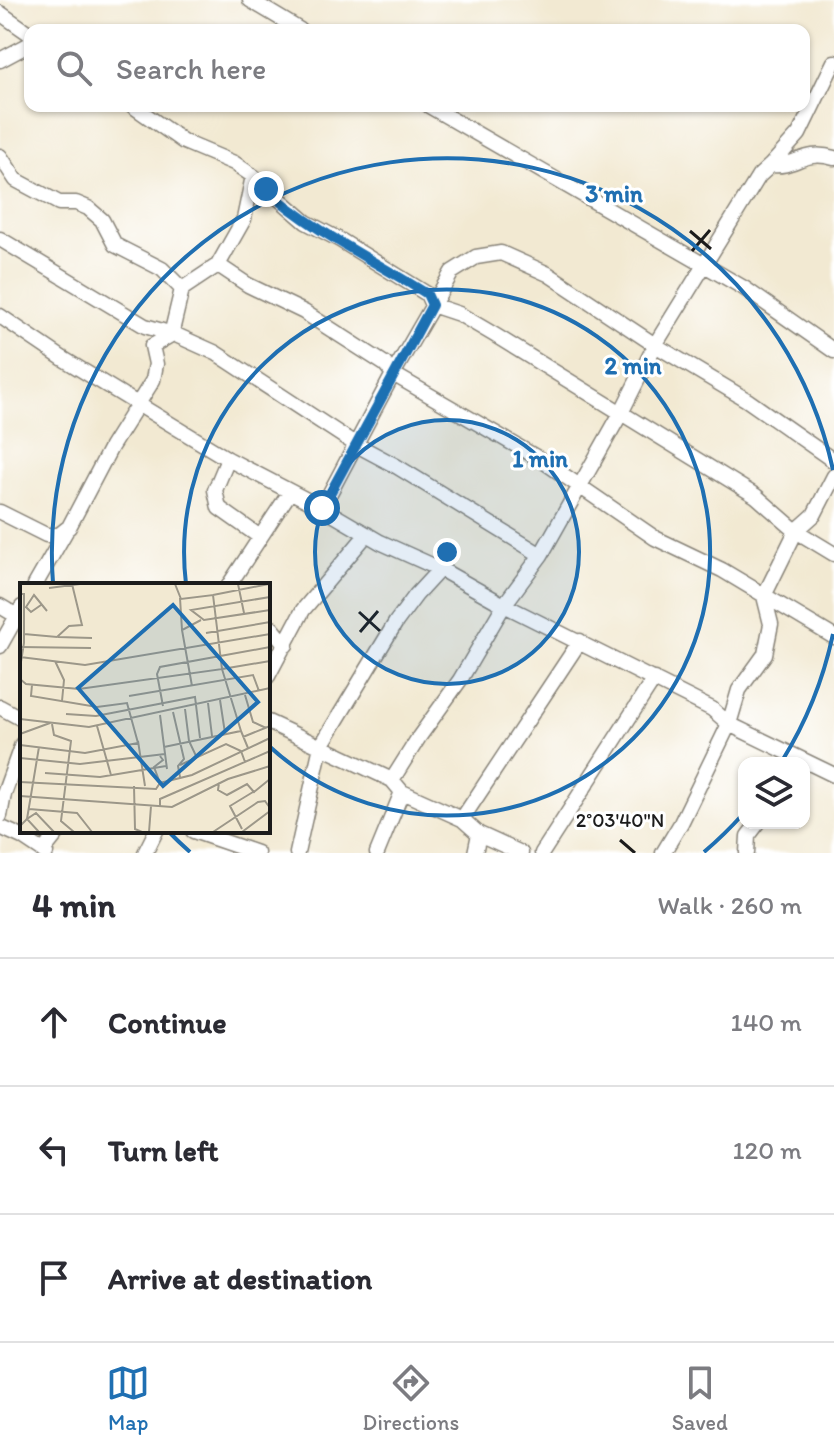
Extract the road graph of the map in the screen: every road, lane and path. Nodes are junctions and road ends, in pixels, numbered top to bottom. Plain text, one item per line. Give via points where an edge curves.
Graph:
1 (250, 0) edge
2 (0, 13) edge
3 (290, 24) edge
4 (24, 30) edge
5 (24, 47) edge
6 (0, 60) edge
7 (834, 62) edge
8 (810, 111) edge
9 (142, 112) edge
10 (439, 112) edge
11 (810, 112) edge
12 (0, 156) edge
13 (834, 158) edge
14 (771, 165) junction
15 (253, 176) junction
16 (0, 239) edge
17 (218, 265) junction
18 (704, 266) junction
19 (182, 289) junction
20 (432, 305) junction
21 (0, 316) edge
22 (171, 335) junction
23 (655, 345) junction
24 (834, 351) edge
25 (393, 374) junction
26 (138, 404) junction
27 (621, 413) junction
28 (355, 444) junction
29 (228, 459) junction
30 (834, 461) edge
31 (834, 476) edge
32 (579, 485) junction
33 (290, 492) junction
34 (322, 508) junction
35 (0, 512) edge
36 (69, 527) junction
37 (796, 531) junction
38 (367, 534) junction
39 (260, 537) junction
40 (834, 554) edge
41 (541, 555) junction
42 (440, 569) junction
43 (36, 583) edge
44 (230, 583) edge
45 (764, 596) junction
46 (504, 605) junction
47 (0, 606) edge
48 (20, 614) edge
49 (20, 616) edge
50 (270, 628) edge
51 (834, 637) edge
52 (580, 641) junction
53 (286, 645) junction
54 (0, 646) edge
55 (270, 673) edge
56 (654, 679) junction
57 (0, 707) edge
58 (20, 718) edge
59 (270, 723) edge
60 (729, 724) junction
61 (321, 746) junction
62 (20, 750) edge
63 (791, 757) edge
64 (810, 766) edge
65 (834, 775) edge
66 (392, 780) junction
67 (402, 792) junction
68 (0, 816) edge
69 (462, 819) junction
70 (0, 827) edge
71 (753, 829) edge
72 (58, 833) edge
73 (155, 833) edge
74 (199, 833) edge
75 (479, 834) junction
76 (44, 852) edge
77 (145, 853) edge
78 (257, 853) edge
79 (297, 853) edge
80 (377, 853) edge
81 (475, 853) edge
82 (521, 853) edge
83 (542, 853) edge
84 (663, 853) edge
85 (747, 853) edge

1 - 3 street
2 - 4 street
5 - 6 street
7 - 8 street
9 - 15 street via 184,142
10 - 18 street
11 - 14 street via 799,134
12 - 19 street via 16,180 59,203 88,208 102,220 115,245 162,269
13 - 14 street via 806,155
14 - 18 street
15 - 17 street via 244,219
15 - 20 street via 298,217 427,294
16 - 22 street via 145,326
17 - 19 street
17 - 25 street via 304,312
18 - 23 street
18 - 24 street
19 - 22 street
20 - 23 street via 452,272 476,257 501,253 548,274
20 - 25 street
20 - 27 street via 459,314
21 - 26 street
22 - 26 street via 152,346 153,380
22 - 28 street via 216,353
23 - 27 street
23 - 30 street
25 - 28 street
25 - 32 street
26 - 29 street
26 - 36 street
27 - 32 street
27 - 37 street via 756,496
28 - 34 street
28 - 41 street
29 - 33 street
29 - 39 street via 215,490 219,508
31 - 37 street via 814,515
32 - 41 street
32 - 45 street via 655,538
33 - 34 street
33 - 39 street
34 - 38 street
35 - 36 street via 46,535 59,535
36 - 43 street
37 - 40 street
37 - 45 street
38 - 42 street
38 - 53 street via 303,610
39 - 44 street
41 - 46 street
42 - 46 street
42 - 61 street via 396,622
45 - 51 street
45 - 60 street via 769,638 761,661 739,690
46 - 52 street
46 - 66 street
47 - 48 street
49 - 54 street
50 - 53 street
52 - 56 street
52 - 69 street
53 - 55 street
56 - 60 street via 712,709
56 - 83 street
57 - 58 street
59 - 61 street
60 - 63 street
60 - 84 street
61 - 66 street
61 - 79 street
62 - 68 street
64 - 65 street
66 - 67 street
67 - 69 street
67 - 80 street
69 - 75 street
70 - 76 street
71 - 85 street
72 - 76 street
73 - 77 street
74 - 78 street
75 - 81 street
75 - 82 street

